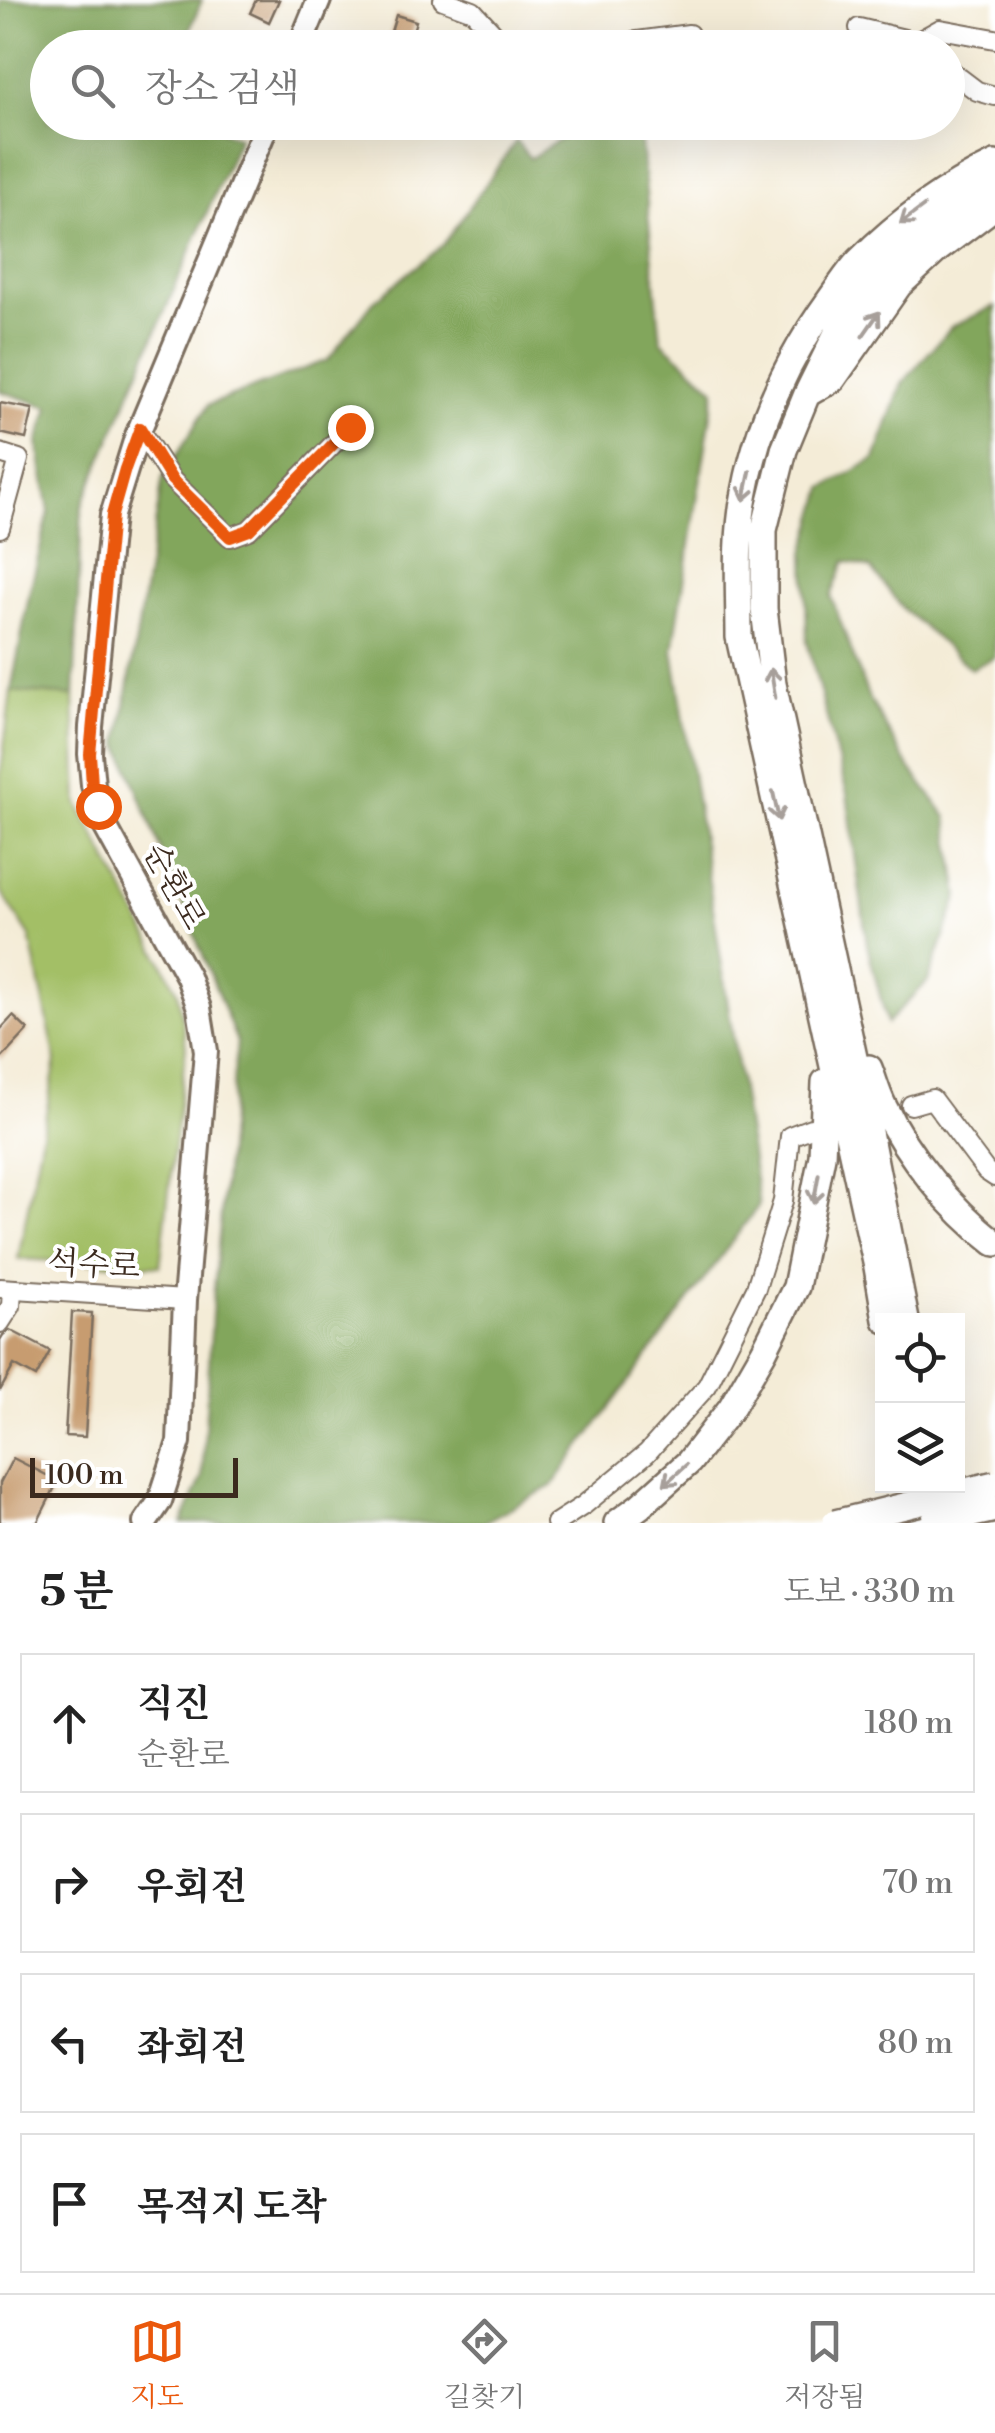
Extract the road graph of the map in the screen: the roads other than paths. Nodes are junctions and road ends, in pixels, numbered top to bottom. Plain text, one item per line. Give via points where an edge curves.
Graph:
1 (319, 0) edge
2 (443, 0) edge
3 (858, 28) dead end
4 (306, 30) edge
5 (490, 30) edge
6 (867, 30) edge
7 (965, 34) edge
8 (995, 39) edge
9 (965, 82) edge
10 (995, 96) edge
11 (260, 140) edge
12 (995, 164) edge
13 (995, 184) edge
14 (995, 206) edge
15 (807, 394) junction
16 (350, 427) dead end
17 (140, 428) junction
18 (0, 453) edge
19 (0, 528) edge
20 (808, 954) junction
21 (838, 984) junction
22 (911, 1105) dead end
23 (810, 1128) dead end
24 (995, 1178) edge
25 (987, 1236) edge
26 (6, 1289) edge
27 (185, 1300) junction
28 (885, 1313) edge
29 (905, 1313) edge
30 (0, 1323) edge
31 (995, 1484) edge
32 (915, 1493) edge
33 (939, 1493) edge
34 (995, 1509) edge
35 (145, 1523) edge
36 (556, 1523) edge
37 (617, 1523) edge
38 (835, 1523) edge
39 (920, 1523) edge
40 (933, 1523) edge
41 (941, 1523) edge

1 - 4 main road
2 - 5 street via 473,12
3 - 6 street
7 - 8 street
9 - 10 street
11 - 17 main road, 순환로
12 -> 20 highway via 910,215 856,264 784,376 759,434 744,495 739,637
13 - 15 highway via 922,232 871,282
15 -> 14 highway via 834,379 899,285
21 -> 15 highway via 773,684 764,609 764,530 784,450
16 - 17 street via 249,530 230,537 172,480
17 - 27 main road, 순환로 via 112,515 90,754 105,826 199,1008 206,1051
18 - 19 street via 19,459
20 - 28 highway
20 -> 37 highway via 826,1092 822,1156 796,1287 731,1408 689,1462
21 - 25 highway via 883,1105 906,1145 946,1198
21 - 29 highway
22 - 24 street via 932,1099
23 - 36 street via 790,1136 784,1201 756,1288 707,1386 647,1453
26 - 27 street, 석수로
26 - 30 street via 10,1306
27 - 35 main road, 순환로 via 179,1442 160,1501
31 - 38 highway, bridge
32 - 39 highway
33 - 41 highway
34 - 40 highway, bridge

